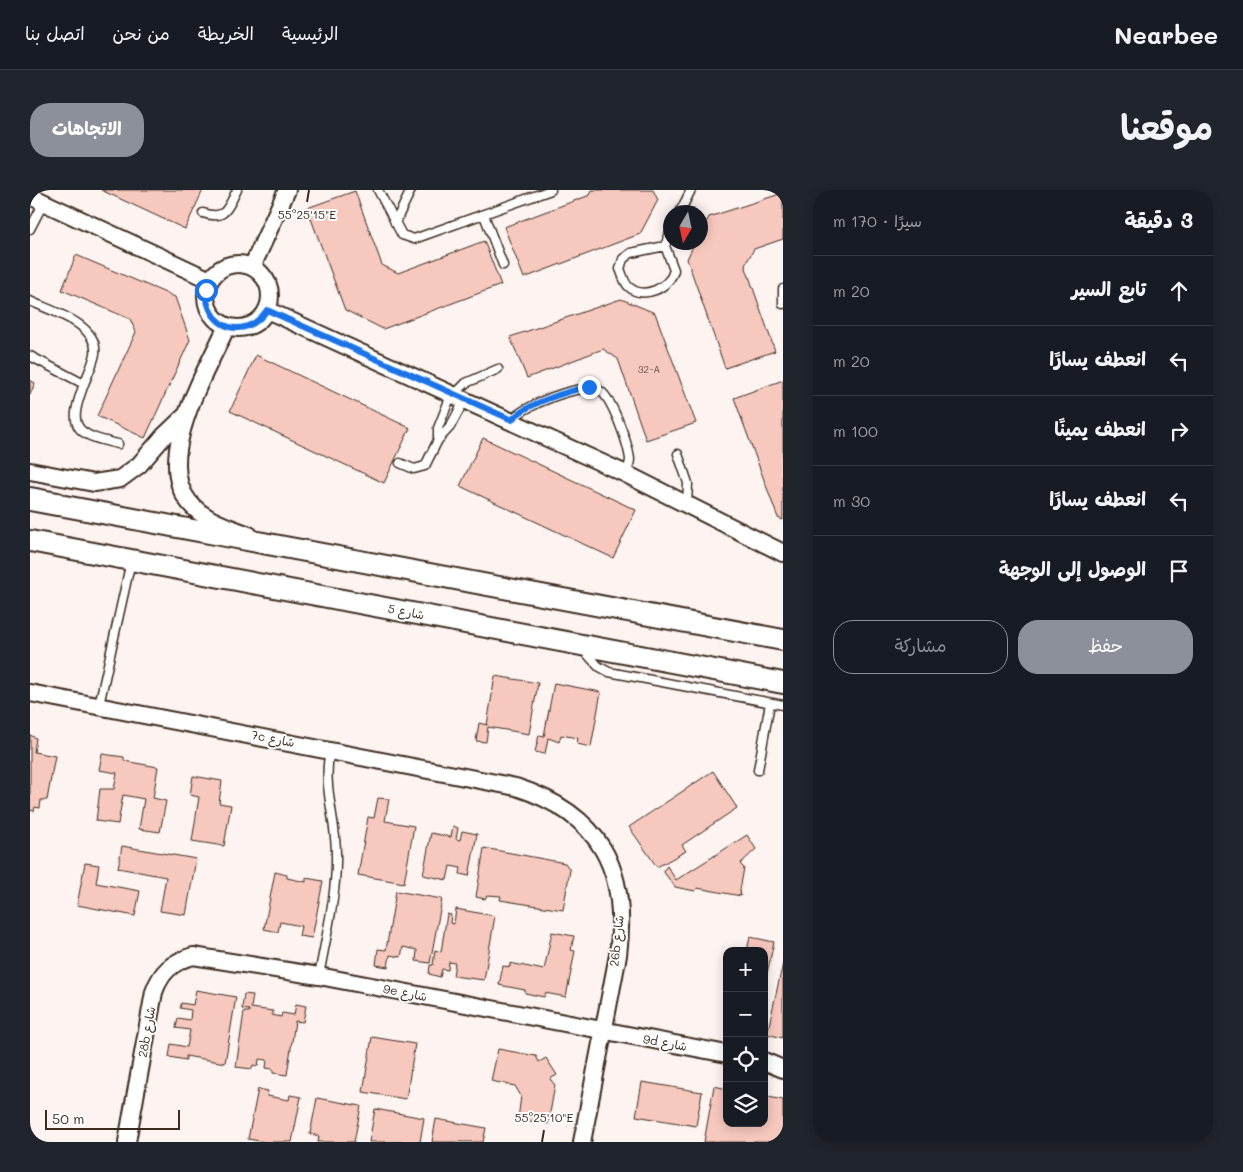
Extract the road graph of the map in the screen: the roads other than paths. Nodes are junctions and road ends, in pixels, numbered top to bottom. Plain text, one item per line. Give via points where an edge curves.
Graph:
1 (237, 190) edge
2 (287, 190) edge
3 (378, 190) edge
4 (411, 190) edge
5 (551, 190) edge
6 (690, 190) edge
7 (37, 199) edge
8 (683, 205) edge
9 (203, 213) dead end
10 (484, 214) junction
11 (395, 223) junction
12 (30, 229) edge
13 (665, 246) joint
14 (503, 266) dead end
15 (252, 267) junction
16 (210, 280) junction
17 (783, 289) edge
18 (30, 301) edge
19 (783, 304) edge
20 (267, 310) junction
21 (227, 326) junction
22 (30, 356) edge
23 (498, 369) dead end
24 (84, 384) junction
25 (457, 395) junction
26 (185, 416) junction
27 (512, 420) junction
28 (438, 440) junction
29 (118, 444) dead end
30 (678, 454) dead end
31 (400, 463) dead end
32 (30, 471) edge
33 (626, 474) junction
34 (30, 500) edge
35 (57, 504) joint
36 (687, 506) junction
37 (30, 541) edge
38 (265, 542) junction
39 (783, 553) edge
40 (132, 560) junction
41 (758, 634) junction
42 (783, 635) edge
43 (783, 640) edge
44 (579, 645) junction
45 (783, 683) edge
46 (30, 692) edge
47 (770, 703) junction
48 (99, 705) junction
49 (783, 705) edge
50 (330, 750) junction
51 (758, 770) dead end
52 (516, 787) joint
53 (208, 956) joint
54 (319, 976) junction
55 (603, 1032) junction
56 (723, 1053) edge
57 (768, 1063) edge
58 (783, 1069) edge
59 (127, 1142) edge
60 (582, 1142) edge

1 - 9 lane via 221,215 216,217
2 - 15 street
3 - 11 lane
4 - 11 lane
5 - 10 lane
6 - 8 lane
7 - 12 lane
7 - 16 street
10 - 11 lane via 414,239 402,235
10 - 14 lane
13 - 13 lane via 631,253 623,259 620,269 630,289 647,292 670,282 674,270
15 - 16 street via 228,265
15 - 20 street via 262,274 268,285 270,298
16 - 21 street via 206,302 217,321
17 - 19 lane
18 - 24 lane via 90,334 95,352
20 - 21 street via 250,326
20 - 25 street
21 - 26 street
22 - 24 lane
23 - 25 lane via 466,383
24 - 29 lane via 76,406 76,422 87,436
25 - 27 street
25 - 28 lane via 438,428
25 - 28 lane via 447,432
26 - 32 street via 139,466 120,478 94,483
26 - 38 street via 178,468 181,486 189,503 209,518
27 - 33 street
27 - 33 lane via 521,411 578,389 589,387 599,390 613,408 629,453 630,464
28 - 31 lane via 422,468 414,469
30 - 36 lane via 688,483
33 - 36 street
34 - 35 main road
35 - 38 street
36 - 39 street
37 - 40 street, شارع 5
38 - 41 street
40 - 44 street, شارع 5
40 - 48 lane
41 - 42 street
41 - 43 street
44 - 45 street, شارع 5
44 - 47 lane via 593,662 609,672
46 - 48 street, 7c شارع
47 - 49 lane
47 - 51 lane
48 - 50 street, 7c شارع
50 - 52 street, 7c شارع
50 - 54 lane via 326,778 336,855 334,894
52 - 55 street, 26b شارع via 566,809 602,848 614,873 621,927
53 - 54 street, 9e شارع
53 - 59 street, 28b شارع via 179,960 159,979
54 - 55 street, 9e شارع
55 - 56 street, 9d شارع
55 - 60 street, 26b شارع
57 - 58 street

